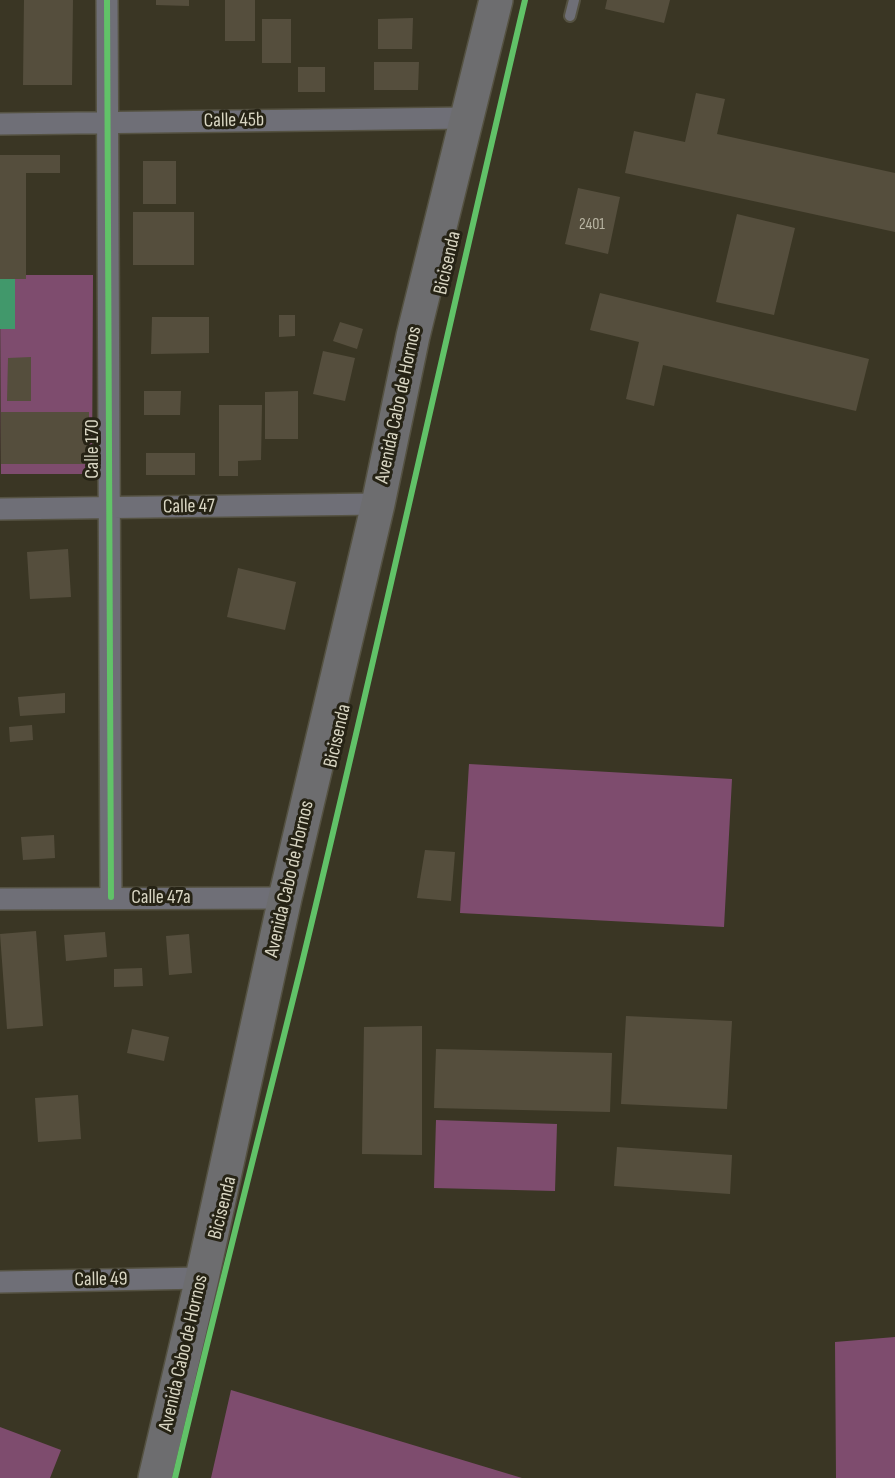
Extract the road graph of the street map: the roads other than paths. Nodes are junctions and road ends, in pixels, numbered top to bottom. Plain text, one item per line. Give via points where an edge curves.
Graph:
1 (107, 0) edge
2 (496, 0) edge
3 (574, 0) edge
4 (570, 16) dead end
5 (467, 118) junction
6 (107, 123) junction
7 (0, 124) edge
8 (378, 504) junction
9 (110, 508) junction
10 (0, 509) edge
11 (111, 897) junction
12 (0, 898) edge
13 (285, 898) junction
14 (202, 1278) junction
15 (0, 1281) edge
16 (155, 1478) edge

1 - 6 street, Calle 170
2 - 5 main road, Avenida Cabo de Hornos
3 - 4 lane
5 - 6 street, Calle 45b
5 - 8 main road, Avenida Cabo de Hornos via 413,336
6 - 7 street, Calle 45b
6 - 9 street, Calle 170
8 - 9 street, Calle 47
8 - 13 main road, Avenida Cabo de Hornos
9 - 10 street, Calle 47
9 - 11 street, Calle 170
11 - 12 street, Calle 47a
11 - 13 street, Calle 47a
13 - 14 main road, Avenida Cabo de Hornos
14 - 15 street, Calle 49
14 - 16 main road, Avenida Cabo de Hornos

